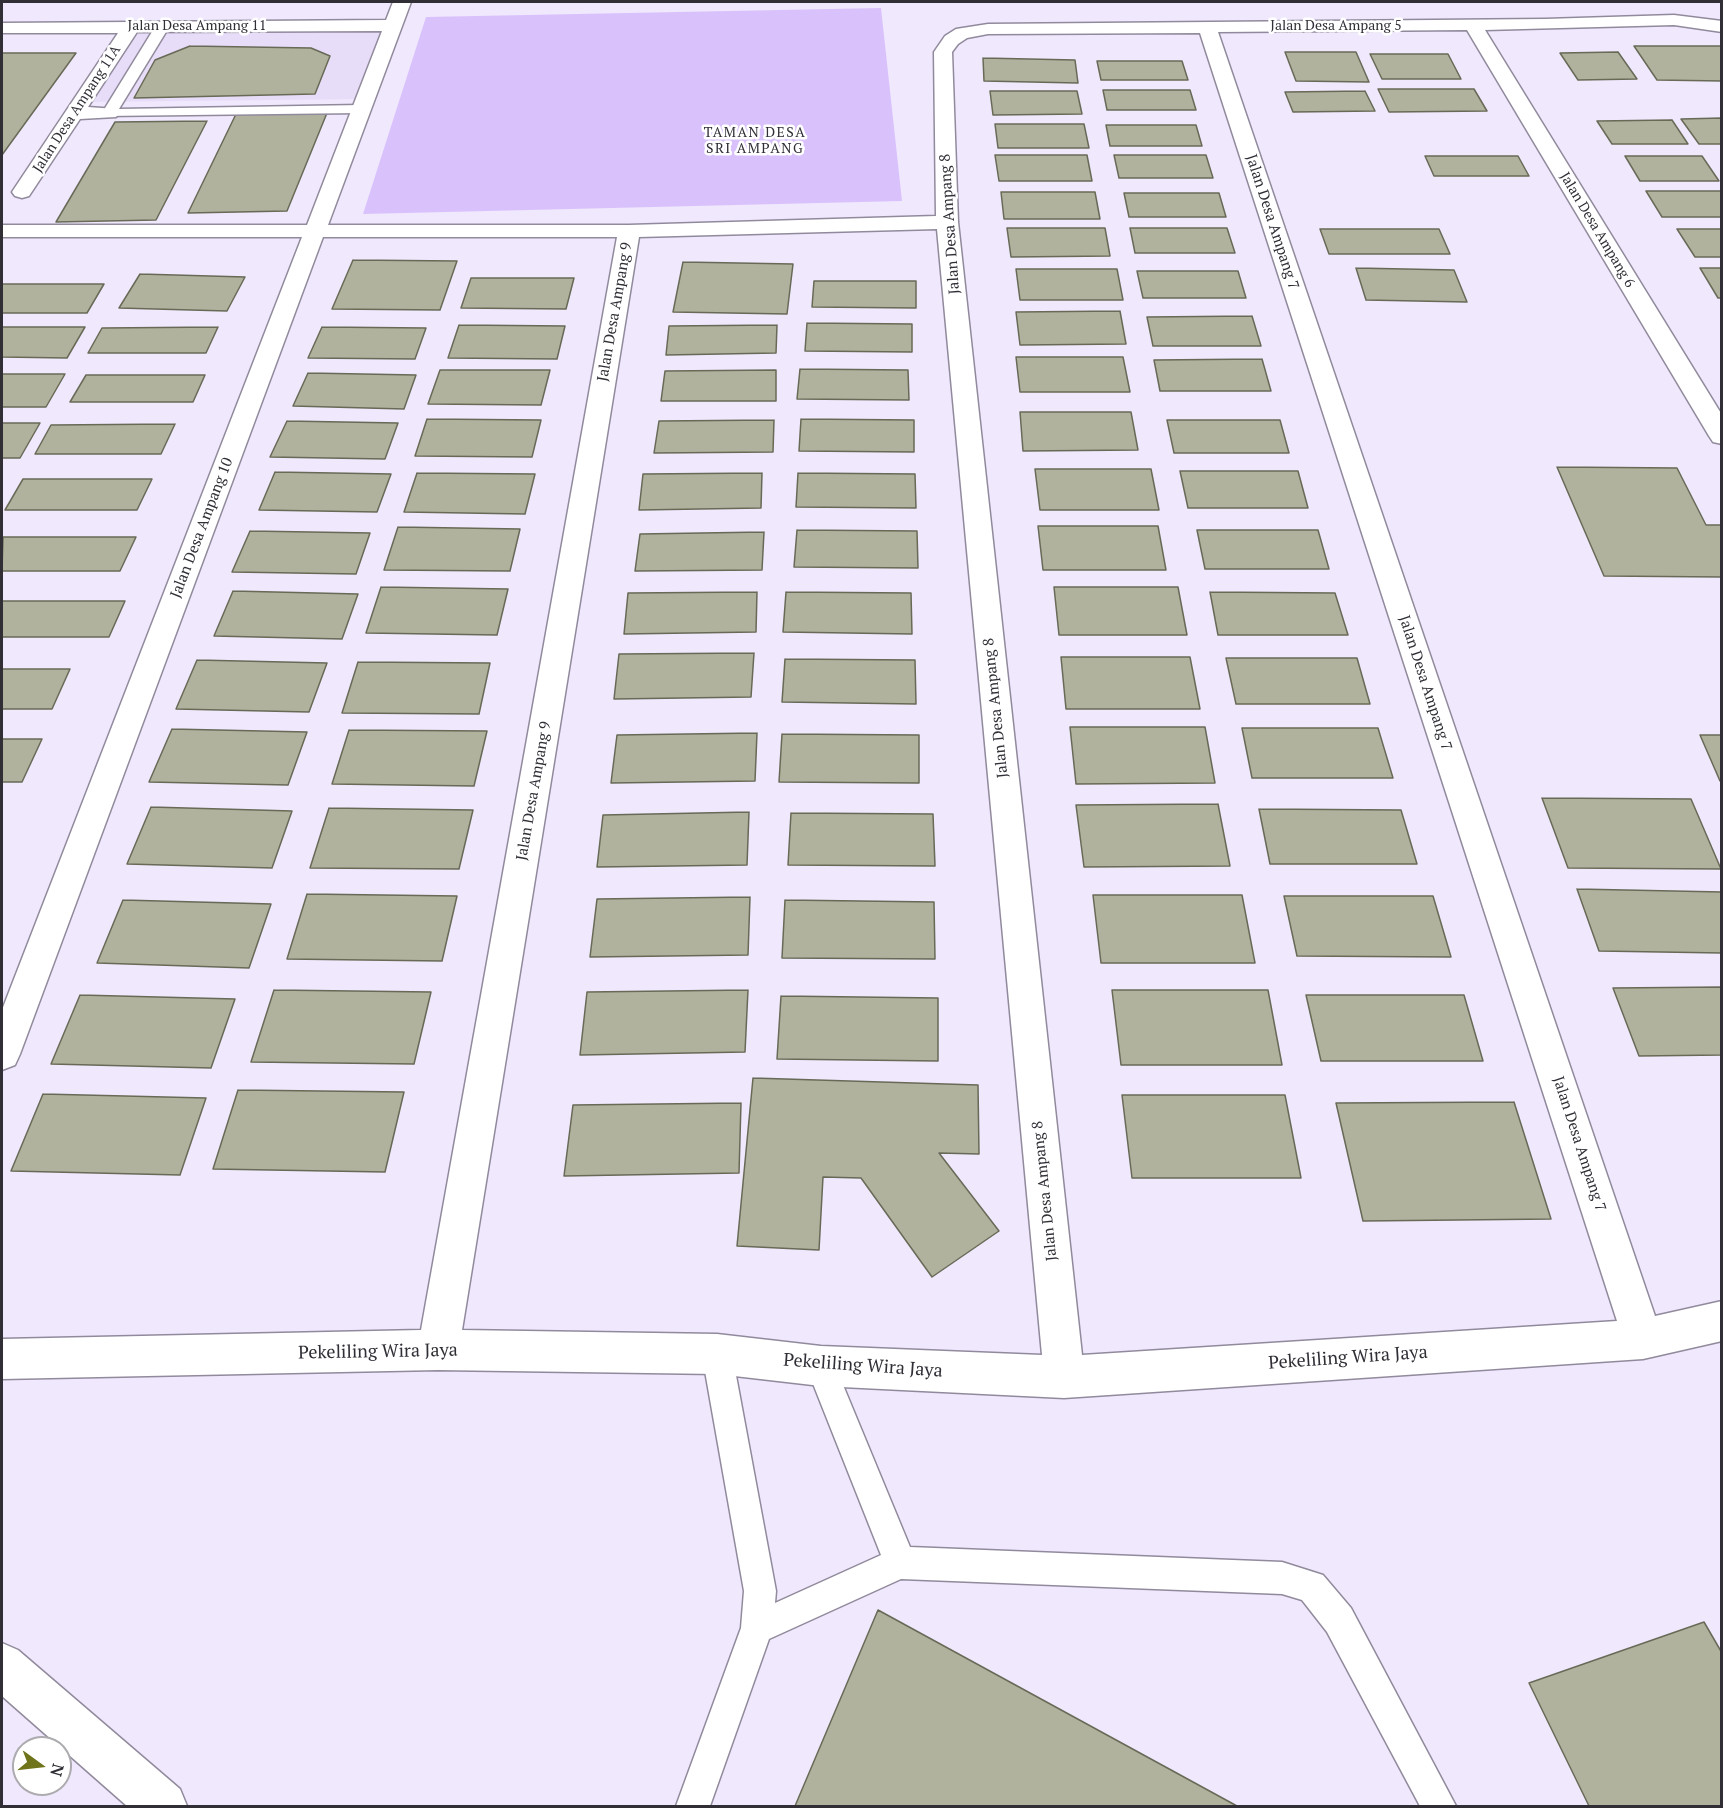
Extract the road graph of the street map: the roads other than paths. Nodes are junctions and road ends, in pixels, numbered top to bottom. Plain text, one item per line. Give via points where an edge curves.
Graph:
1 (397, 13) edge
2 (1473, 25) junction
3 (1207, 26) junction
4 (131, 27) junction
5 (162, 27) junction
6 (1722, 27) edge
7 (2, 28) edge
8 (951, 40) joint
9 (361, 109) junction
10 (75, 113) junction
11 (109, 113) junction
12 (22, 192) dead end
13 (947, 222) junction
14 (2, 231) edge
15 (629, 231) junction
16 (314, 232) junction
17 (1722, 436) edge
18 (2, 1054) edge
19 (1722, 1321) edge
20 (1643, 1339) junction
21 (438, 1350) junction
22 (717, 1354) junction
23 (2, 1359) edge
24 (821, 1366) junction
25 (1064, 1377) junction
26 (900, 1563) junction
27 (757, 1628) junction
28 (2, 1666) edge
29 (163, 1806) edge
30 (693, 1806) edge
31 (1439, 1806) edge

1 - 5 street, Jalan Desa Ampang 11
1 - 9 street, Jalan Desa Ampang 10
2 - 3 street, Jalan Desa Ampang 5
2 - 6 street, Jalan Desa Ampang 5 via 1540,17 1674,21
2 - 17 street, Jalan Desa Ampang 6
3 - 8 street, Jalan Desa Ampang 5 via 988,29 962,33
3 - 20 street, Jalan Desa Ampang 7
4 - 5 street, Jalan Desa Ampang 11
4 - 7 street, Jalan Desa Ampang 11
4 - 10 street, Jalan Desa Ampang 11A
5 - 11 lane
8 - 13 street, Jalan Desa Ampang 8 via 943,52
9 - 11 lane
9 - 16 street, Jalan Desa Ampang 10
10 - 11 street
10 - 12 street, Jalan Desa Ampang 11A
13 - 15 street
13 - 25 street, Jalan Desa Ampang 8
14 - 16 street
15 - 16 street
15 - 21 street, Jalan Desa Ampang 9
16 - 18 street, Jalan Desa Ampang 10
19 - 20 street, Pekeliling Wira Jaya
20 - 25 street, Pekeliling Wira Jaya
21 - 22 street, Pekeliling Wira Jaya
21 - 23 street, Pekeliling Wira Jaya
22 - 24 street, Pekeliling Wira Jaya
22 - 27 lane via 760,1591
24 - 25 street, Pekeliling Wira Jaya
24 - 26 lane
26 - 27 lane
26 - 31 lane via 1282,1578 1312,1586 1339,1620
27 - 30 lane
28 - 29 street

